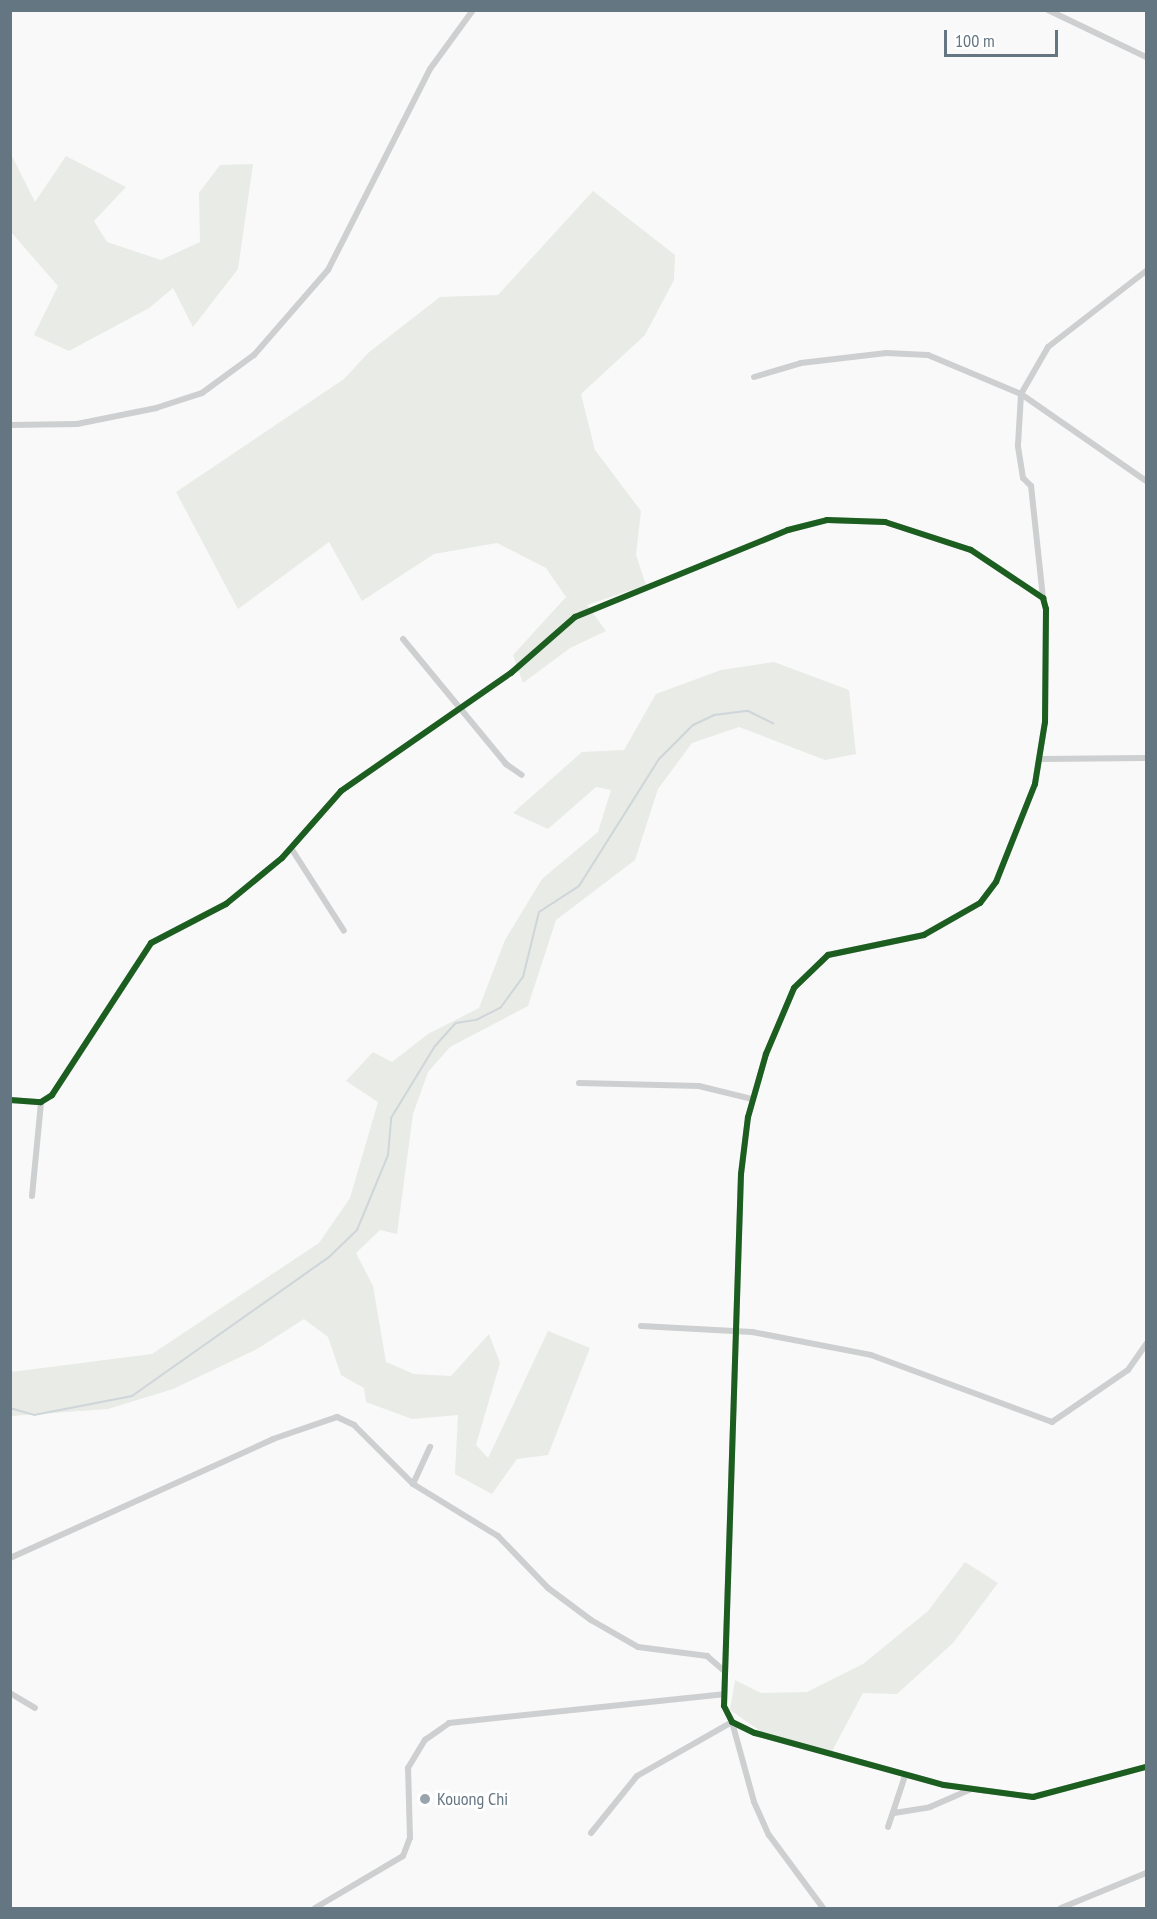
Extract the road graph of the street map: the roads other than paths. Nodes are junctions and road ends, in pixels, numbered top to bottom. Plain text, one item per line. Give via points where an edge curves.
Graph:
1 (473, 10) edge
2 (1048, 10) edge
3 (1146, 57) edge
4 (1146, 271) edge
5 (754, 377) dead end
6 (1021, 394) junction
7 (10, 425) edge
8 (1146, 481) edge
9 (1042, 598) junction
10 (403, 639) dead end
11 (460, 707) junction
12 (1146, 758) edge
13 (1040, 759) junction
14 (522, 775) dead end
15 (291, 848) junction
16 (344, 931) dead end
17 (579, 1083) dead end
18 (752, 1099) junction
19 (10, 1100) edge
20 (40, 1102) junction
21 (32, 1196) dead end
22 (641, 1326) dead end
23 (739, 1331) junction
24 (1146, 1344) edge
25 (430, 1447) dead end
26 (412, 1484) junction
27 (10, 1558) edge
28 (723, 1670) junction
29 (10, 1693) edge
30 (723, 1694) junction
31 (35, 1708) dead end
32 (732, 1722) junction
33 (1146, 1767) edge
34 (905, 1776) junction
35 (972, 1789) junction
36 (894, 1813) junction
37 (888, 1827) dead end
38 (591, 1833) dead end
39 (1146, 1873) edge
40 (315, 1908) edge
41 (823, 1908) edge
42 (1061, 1908) edge

1 - 7 street via 433,63 328,270 254,355 202,393 156,408 77,424
2 - 3 street
4 - 6 street via 1048,347
5 - 6 street via 801,363 886,353 928,355
6 - 8 street
6 - 9 street via 1018,445 1023,478 1031,486
9 - 11 street via 954,542 873,520 827,520 575,617 534,656
9 - 13 street via 1048,668
10 - 11 street
11 - 14 street via 506,764
11 - 15 street via 329,800
12 - 13 street
13 - 18 street via 1029,803 989,893 966,914 930,933 837,951 814,965 785,1005
15 - 16 street
15 - 20 street via 220,908 145,949 89,1043 52,1095
17 - 18 street via 699,1086
18 - 23 street via 741,1174
19 - 20 street
20 - 21 street
22 - 23 street
23 - 24 street via 871,1355 1052,1422 1128,1370
23 - 28 street
25 - 26 street
26 - 27 street via 354,1425 329,1418
26 - 28 street via 498,1536 548,1588 607,1630 651,1651 707,1656
28 - 30 street
29 - 31 street
30 - 32 street
30 - 40 street via 657,1697 581,1712 449,1723 425,1740 408,1768 410,1838 403,1856
32 - 34 street via 786,1743
32 - 38 street via 637,1776
32 - 41 street via 754,1802 769,1835
33 - 35 street via 1033,1797
34 - 35 street
34 - 36 street
35 - 36 street via 930,1807
36 - 37 street
39 - 42 street

